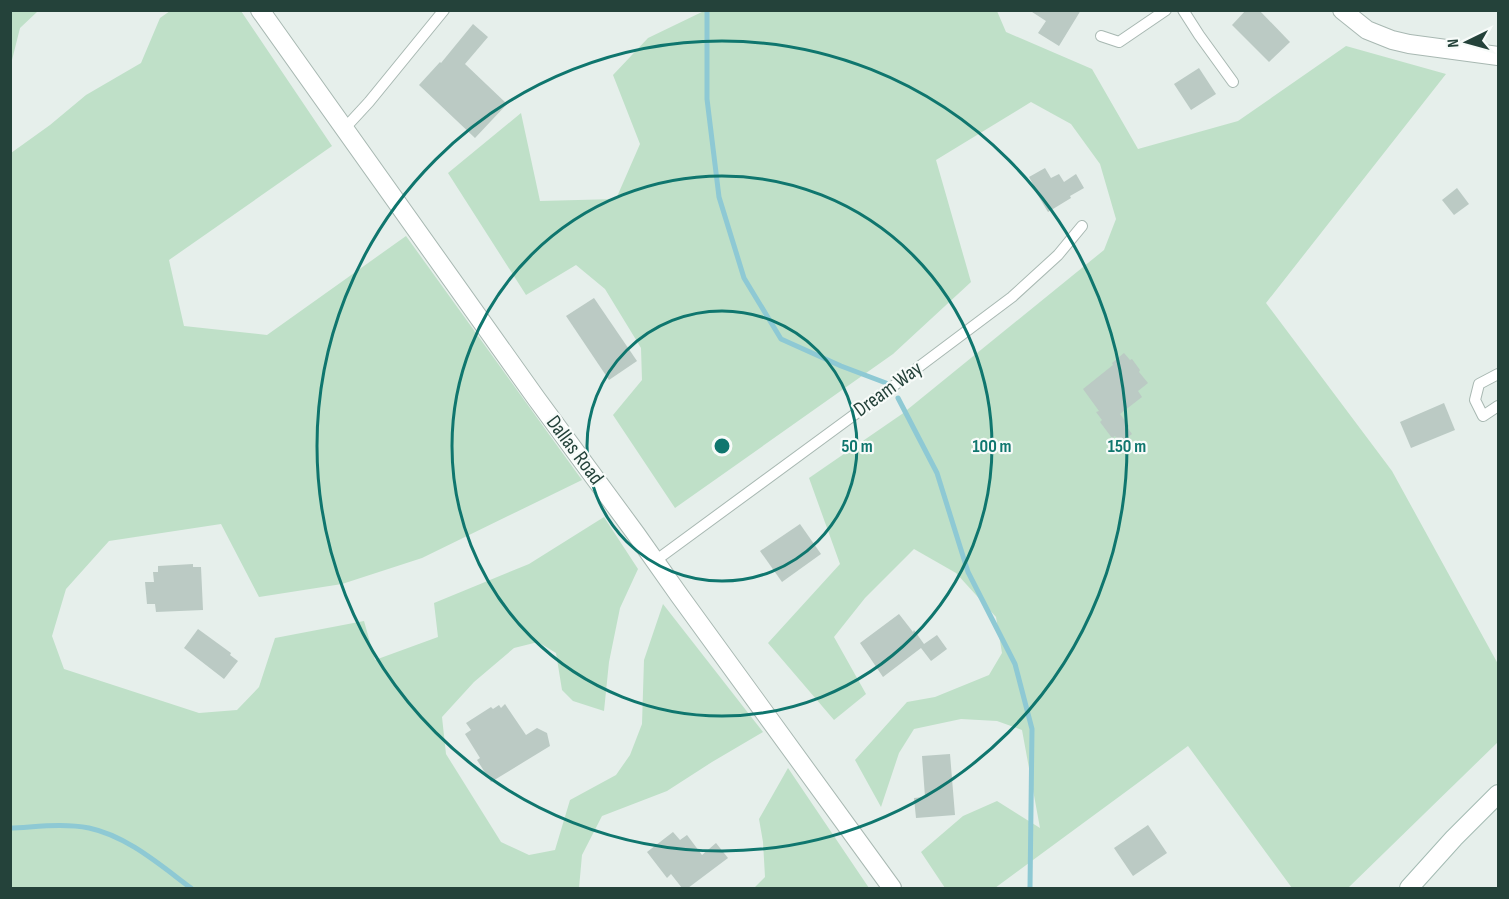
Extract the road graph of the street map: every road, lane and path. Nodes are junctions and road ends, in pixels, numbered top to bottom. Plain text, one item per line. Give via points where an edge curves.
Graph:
1 (444, 10) edge
2 (1166, 10) edge
3 (1183, 10) edge
4 (1342, 10) edge
5 (265, 12) edge
6 (1101, 36) dead end
7 (1498, 56) edge
8 (1233, 82) dead end
9 (345, 128) junction
10 (1082, 226) dead end
11 (1498, 374) edge
12 (1498, 406) edge
13 (655, 561) junction
14 (1498, 794) edge
15 (891, 888) edge
16 (1408, 888) edge

1 - 9 lane
2 - 6 lane via 1119,42
3 - 8 lane
4 - 7 street via 1367,30 1392,40
5 - 9 street, Dallas Road
9 - 13 street, Dallas Road
10 - 13 lane, Dream Way via 1058,255 1012,297
11 - 12 lane via 1479,384 1475,400 1483,416
13 - 15 street, Dallas Road
14 - 16 street

